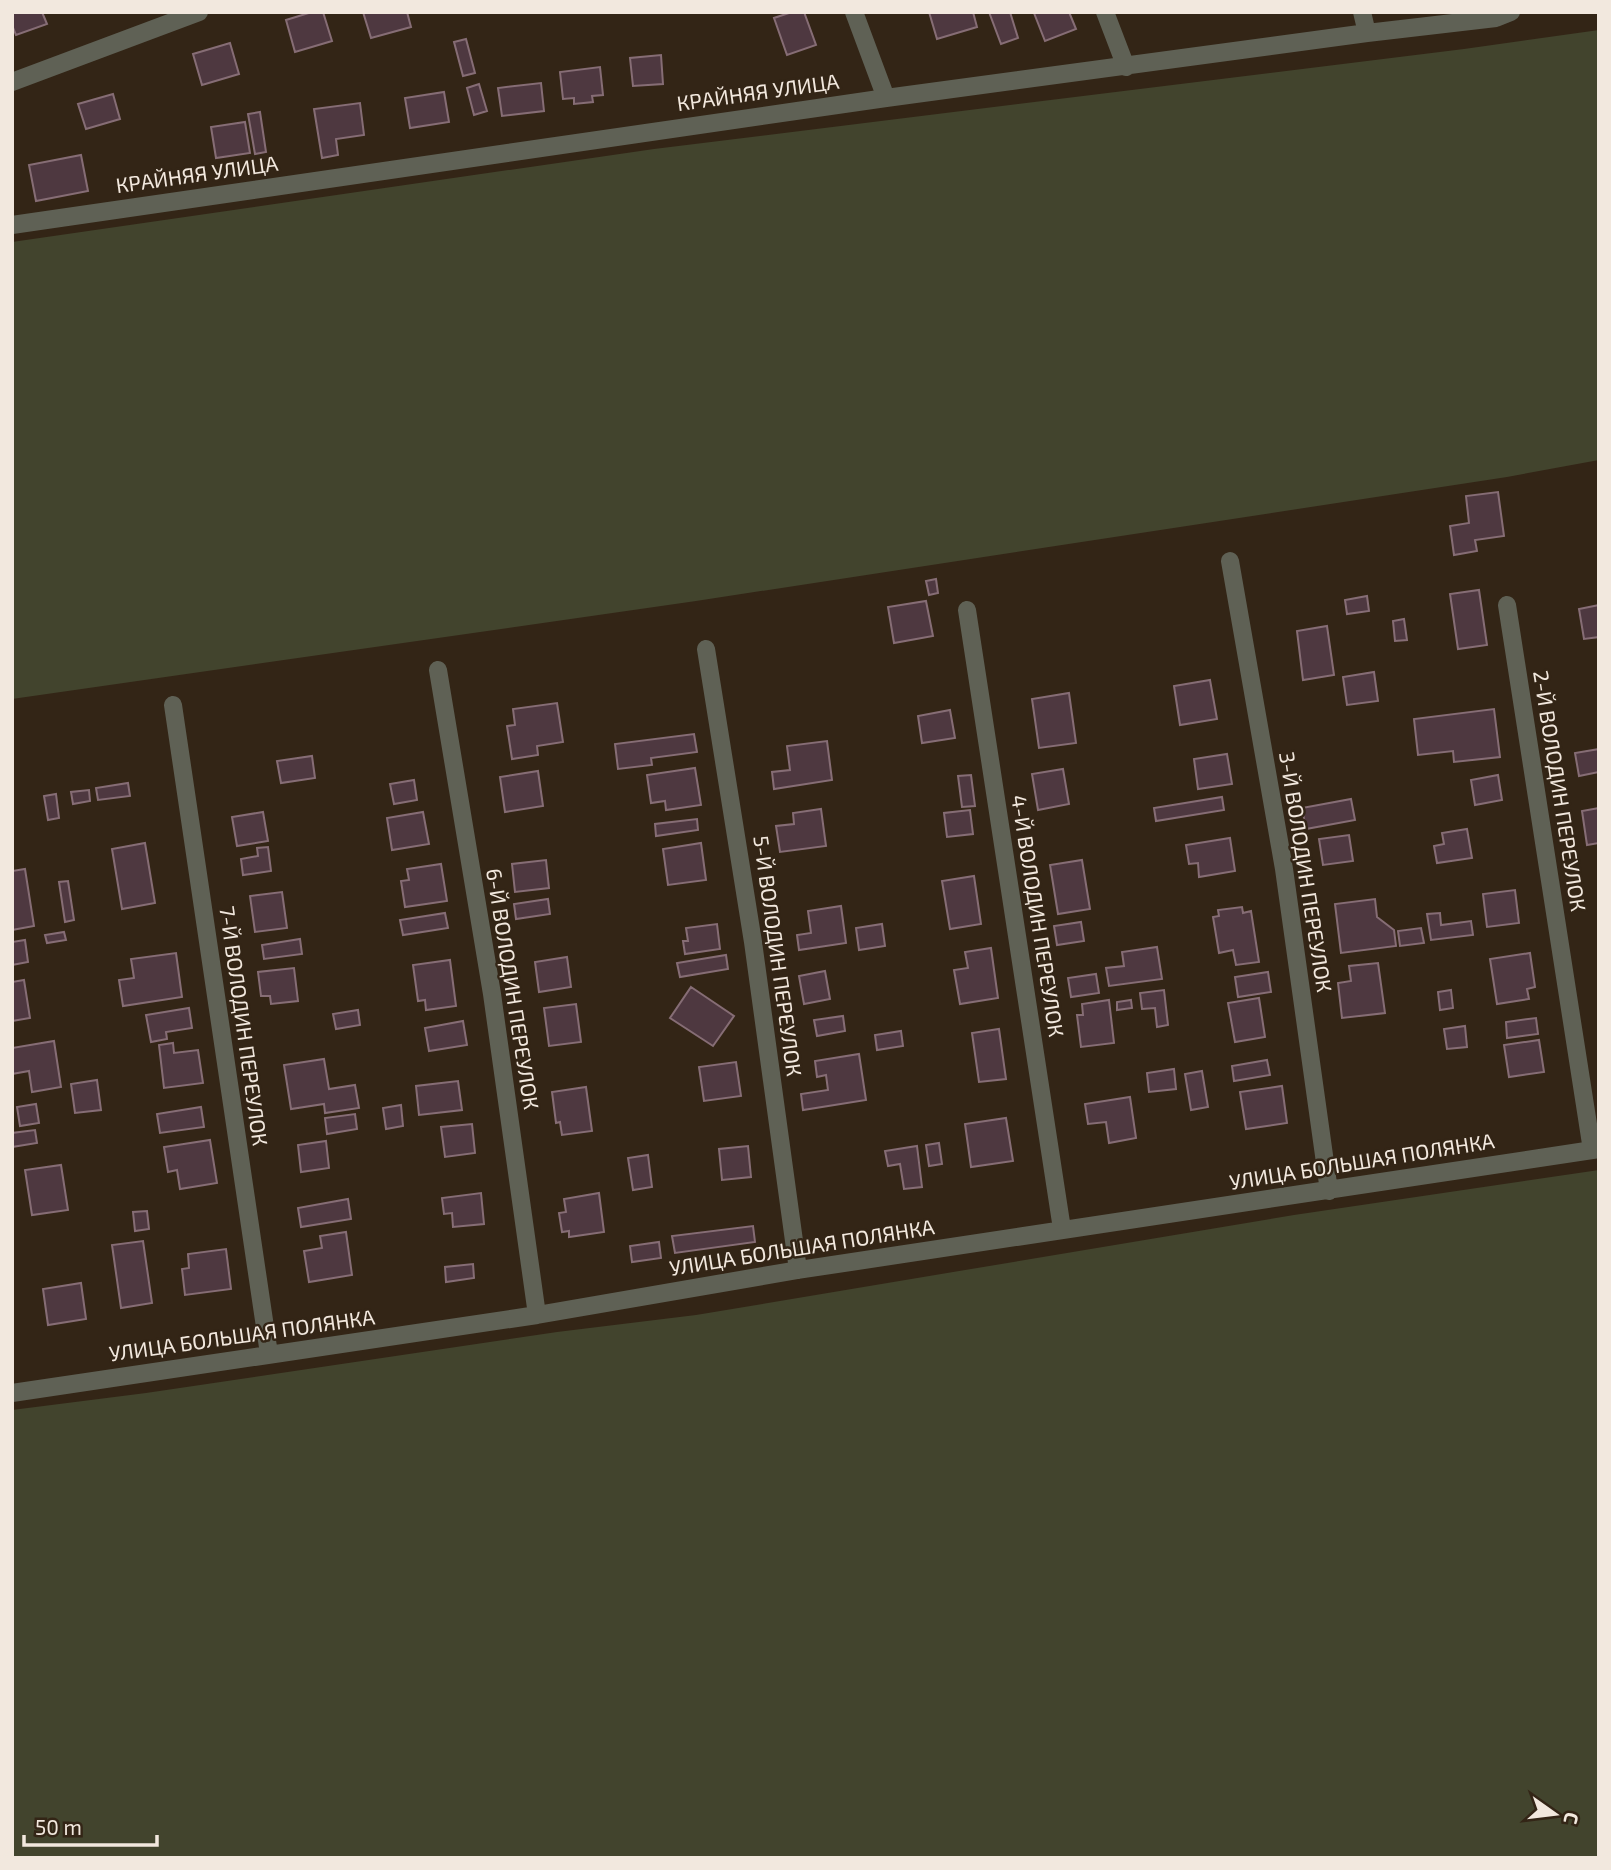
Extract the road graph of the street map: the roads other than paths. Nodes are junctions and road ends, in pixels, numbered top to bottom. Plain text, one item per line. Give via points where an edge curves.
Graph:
1 (199, 12) edge
2 (854, 12) edge
3 (1105, 12) edge
4 (1362, 12) edge
5 (1511, 12) edge
6 (1367, 33) junction
7 (1126, 67) junction
8 (12, 82) edge
9 (886, 98) junction
10 (12, 225) edge
11 (1230, 561) dead end
12 (1507, 604) dead end
13 (967, 610) dead end
14 (706, 649) dead end
15 (438, 670) dead end
16 (173, 705) dead end
17 (1595, 1150) edge
18 (1329, 1191) junction
19 (1062, 1229) junction
20 (798, 1270) junction
21 (537, 1315) junction
22 (269, 1354) junction
23 (13, 1389) edge

1 - 8 street
2 - 9 street
3 - 7 street
4 - 6 street
5 - 6 street, КРАЙНЯЯ УЛИЦА via 1496,18
6 - 7 street, КРАЙНЯЯ УЛИЦА
7 - 9 street, КРАЙНЯЯ УЛИЦА
9 - 10 street, КРАЙНЯЯ УЛИЦА
11 - 18 street, 3-Й ВОЛОДИН ПЕРЕУЛОК via 1284,869
12 - 17 street, 2-Й ВОЛОДИН ПЕРЕУЛОК
13 - 19 street, 4-Й ВОЛОДИН ПЕРЕУЛОК
14 - 20 street, 5-Й ВОЛОДИН ПЕРЕУЛОК via 753,942
15 - 21 street, 6-Й ВОЛОДИН ПЕРЕУЛОК via 492,994
16 - 22 street, 7-Й ВОЛОДИН ПЕРЕУЛОК
17 - 18 street, УЛИЦА БОЛЬШАЯ ПОЛЯНКА
18 - 19 street, УЛИЦА БОЛЬШАЯ ПОЛЯНКА
19 - 20 street, УЛИЦА БОЛЬШАЯ ПОЛЯНКА
20 - 21 street, УЛИЦА БОЛЬШАЯ ПОЛЯНКА
21 - 22 street, УЛИЦА БОЛЬШАЯ ПОЛЯНКА
22 - 23 street, УЛИЦА БОЛЬШАЯ ПОЛЯНКА

